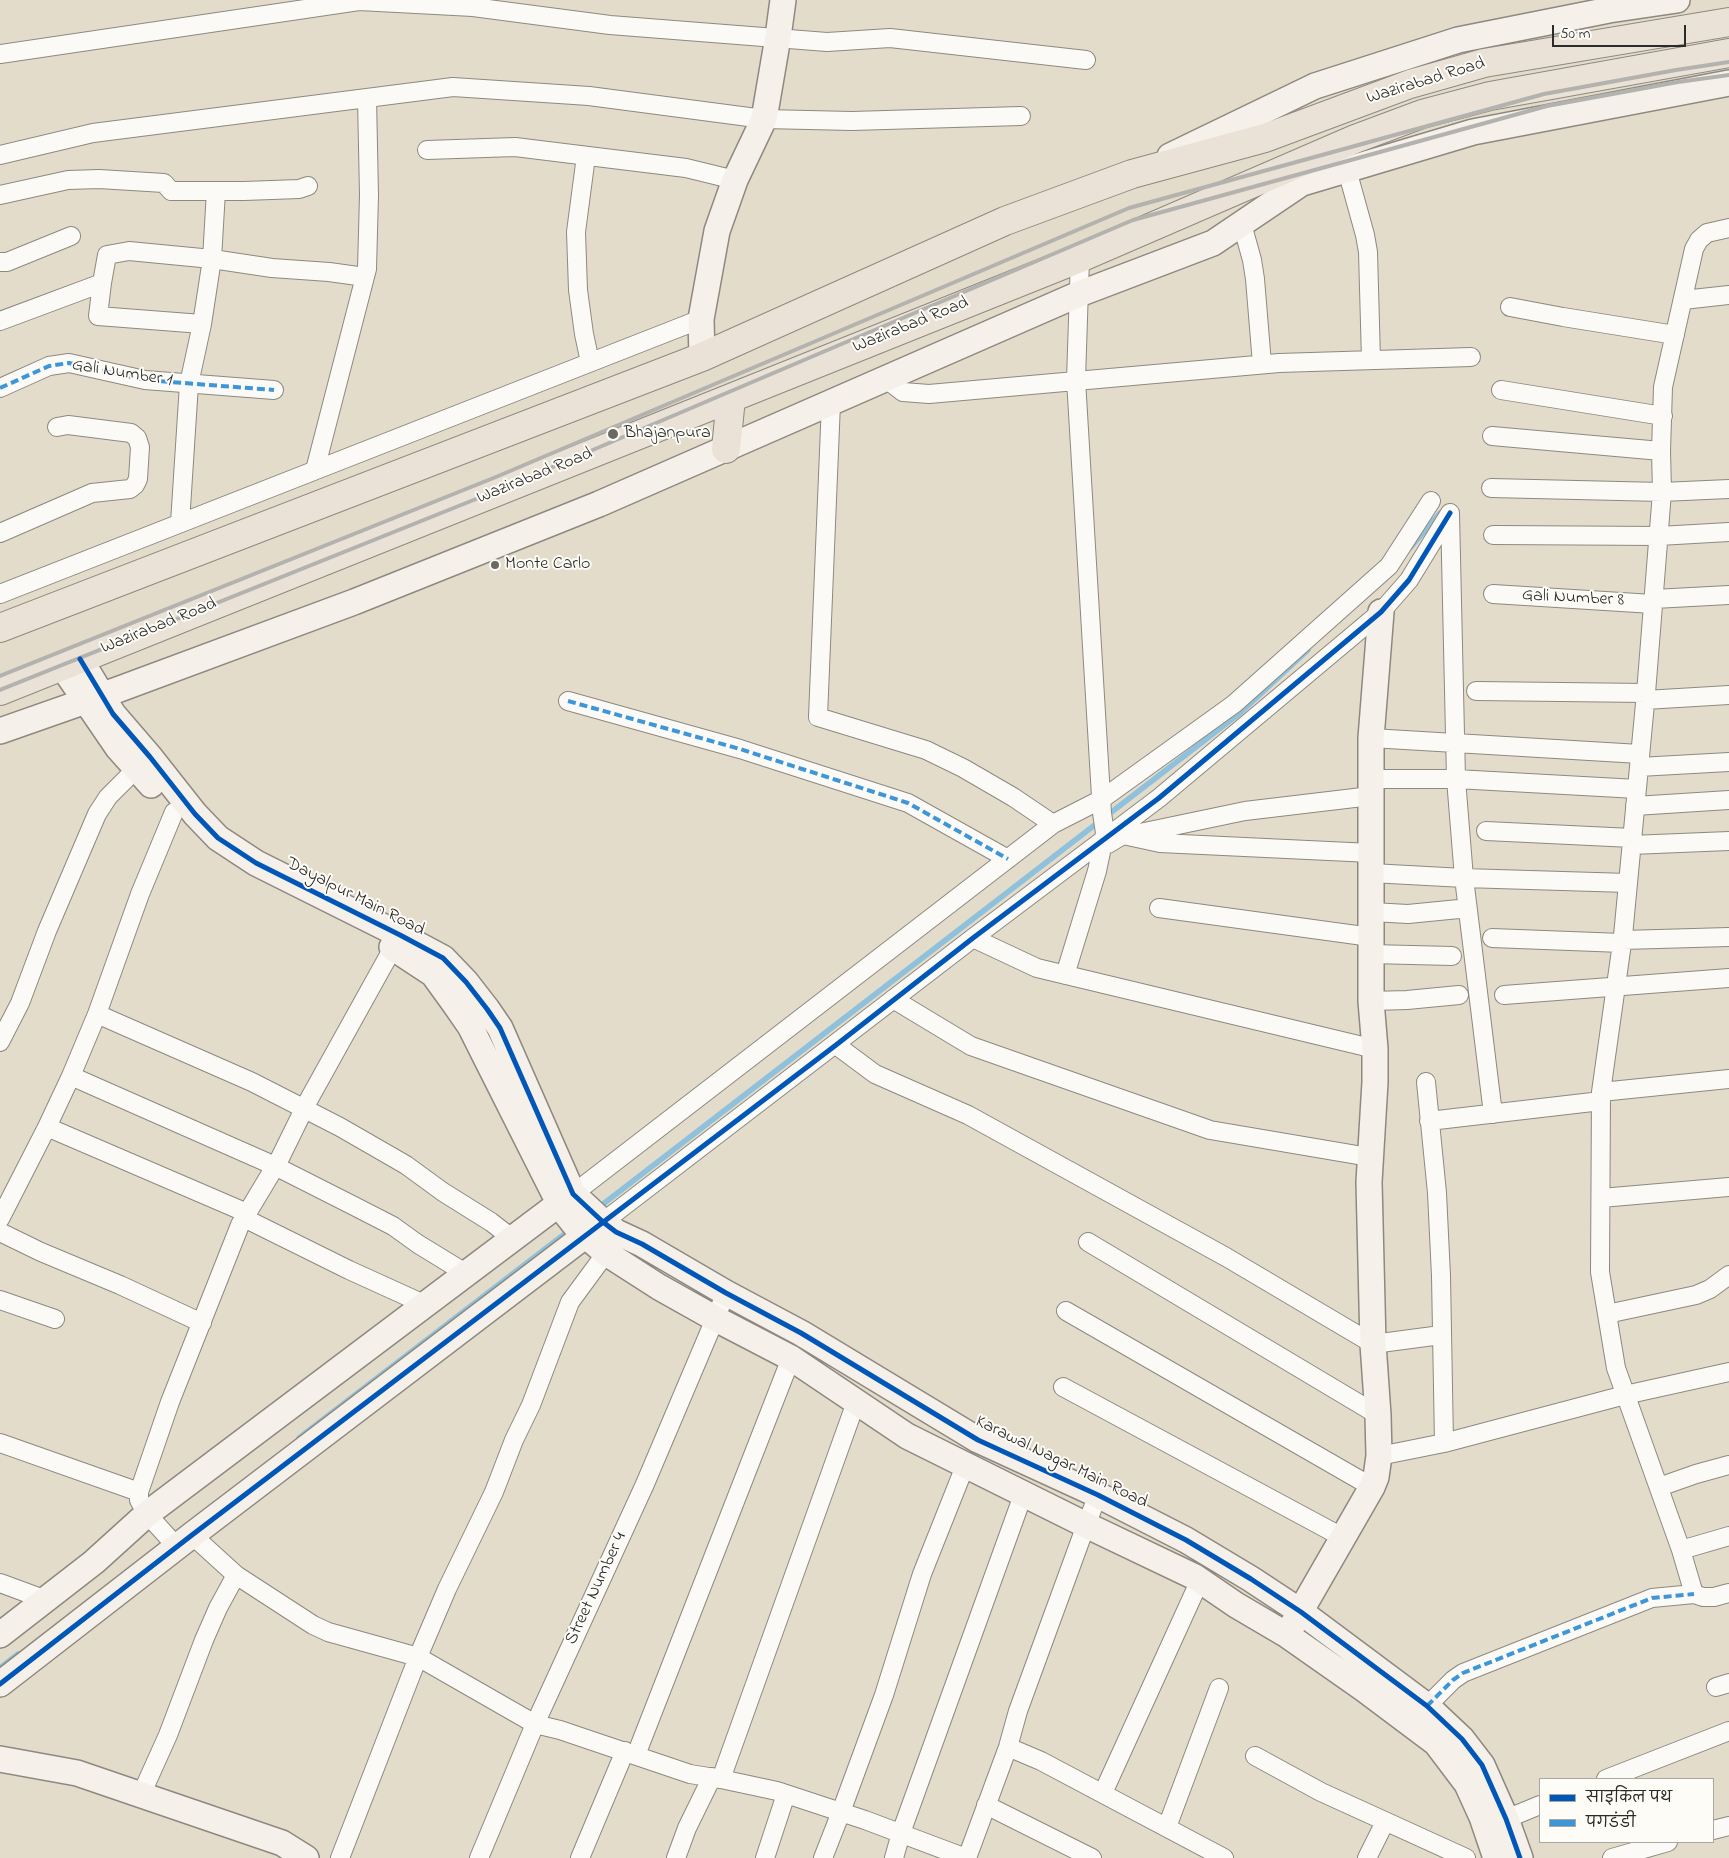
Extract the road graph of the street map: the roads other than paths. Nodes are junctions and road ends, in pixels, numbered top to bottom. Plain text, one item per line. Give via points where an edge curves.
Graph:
1 (783, 0) edge
2 (1677, 0) edge
3 (1729, 22) edge
4 (778, 37) junction
5 (1729, 53) edge
6 (0, 54) edge
7 (1086, 60) dead end
8 (1729, 83) edge
9 (367, 98) junction
10 (1021, 116) dead end
11 (764, 119) junction
12 (427, 150) dead end
13 (0, 155) edge
14 (586, 156) junction
15 (1347, 170) junction
16 (1132, 174) junction
17 (735, 180) junction
18 (1299, 185) junction
19 (308, 186) dead end
20 (216, 191) junction
21 (0, 195) edge
22 (1180, 215) junction
23 (1242, 224) junction
24 (1729, 228) edge
25 (70, 236) dead end
26 (212, 258) junction
27 (1080, 258) junction
28 (0, 262) edge
29 (365, 277) junction
30 (102, 282) junction
31 (1079, 294) junction
32 (1729, 295) edge
33 (1683, 300) junction
34 (1510, 306) dead end
35 (701, 318) junction
36 (0, 321) edge
37 (202, 324) junction
38 (1675, 336) junction
39 (702, 357) junction
40 (1471, 358) dead end
41 (1371, 360) junction
42 (590, 362) junction
43 (1262, 364) junction
44 (886, 379) junction
45 (1076, 380) junction
46 (189, 384) junction
47 (0, 388) edge
48 (274, 390) dead end
49 (1501, 390) dead end
50 (731, 398) junction
51 (831, 403) junction
52 (1662, 416) junction
53 (57, 427) dead end
54 (1492, 436) dead end
55 (726, 449) junction
56 (1661, 451) junction
57 (315, 470) junction
58 (1492, 488) dead end
59 (1729, 489) edge
60 (1662, 492) junction
61 (1432, 502) dead end
62 (180, 523) junction
63 (1729, 532) edge
64 (0, 533) edge
65 (1493, 535) dead end
66 (1659, 536) junction
67 (0, 594) edge
68 (1493, 594) dead end
69 (1729, 595) edge
70 (1654, 602) junction
71 (1381, 612) junction
72 (2, 622) edge
73 (71, 663) junction
74 (0, 691) edge
75 (1476, 691) dead end
76 (1729, 695) edge
77 (1646, 696) junction
78 (93, 698) junction
79 (568, 701) dead end
80 (0, 731) edge
81 (1371, 738) junction
82 (1456, 743) junction
83 (1639, 760) junction
84 (143, 762) junction
85 (1729, 762) edge
86 (1456, 779) junction
87 (1371, 787) junction
88 (1636, 798) junction
89 (1729, 800) edge
90 (1102, 806) junction
91 (174, 812) junction
92 (1053, 824) junction
93 (1486, 831) dead end
94 (1129, 836) junction
95 (1105, 839) junction
96 (1632, 841) junction
97 (1729, 841) edge
98 (1008, 859) junction
99 (1371, 863) junction
100 (1464, 878) junction
101 (1628, 883) junction
102 (1159, 908) dead end
103 (1459, 909) dead end
104 (1372, 912) junction
105 (1729, 937) edge
106 (973, 938) junction
107 (1492, 938) dead end
108 (397, 941) junction
109 (1622, 942) junction
110 (1371, 945) junction
111 (1452, 956) dead end
112 (1065, 975) junction
113 (1729, 978) edge
114 (1616, 987) junction
115 (1459, 995) dead end
116 (1504, 995) dead end
117 (894, 999) junction
118 (1371, 1002) junction
119 (97, 1014) junction
120 (0, 1042) edge
121 (836, 1045) junction
122 (1375, 1049) junction
123 (71, 1076) junction
124 (1729, 1079) edge
125 (1426, 1082) dead end
126 (1602, 1096) junction
127 (304, 1108) junction
128 (1492, 1114) junction
129 (1430, 1121) junction
130 (47, 1128) junction
131 (1370, 1158) junction
132 (275, 1166) junction
133 (1729, 1187) edge
134 (1601, 1198) junction
135 (567, 1201) junction
136 (246, 1216) junction
137 (0, 1220) edge
138 (597, 1231) junction
139 (0, 1232) edge
140 (513, 1239) junction
141 (1088, 1242) dead end
142 (466, 1274) junction
143 (1729, 1275) edge
144 (726, 1293) junction
145 (0, 1300) edge
146 (426, 1305) junction
147 (1066, 1310) dead end
148 (1607, 1314) junction
149 (56, 1319) dead end
150 (716, 1319) junction
151 (202, 1323) junction
152 (1441, 1335) junction
153 (1373, 1344) junction
154 (791, 1358) junction
155 (1729, 1372) edge
156 (1064, 1387) dead end
157 (1625, 1395) junction
158 (856, 1402) junction
159 (1378, 1414) junction
160 (0, 1443) edge
161 (1444, 1443) junction
162 (1379, 1456) junction
163 (1729, 1465) edge
164 (965, 1466) junction
165 (1372, 1487) junction
166 (1659, 1487) junction
167 (1024, 1494) junction
168 (1098, 1495) junction
169 (147, 1511) junction
170 (1086, 1525) junction
171 (1729, 1536) edge
172 (1342, 1537) junction
173 (180, 1542) junction
174 (1681, 1550) junction
175 (236, 1575) junction
176 (1200, 1580) junction
177 (0, 1583) edge
178 (1729, 1592) edge
179 (1694, 1594) junction
180 (46, 1600) junction
181 (1301, 1612) junction
182 (0, 1635) edge
183 (1287, 1635) junction
184 (418, 1657) junction
185 (0, 1684) edge
186 (1219, 1688) dead end
187 (1427, 1706) junction
188 (536, 1724) junction
189 (1411, 1725) junction
190 (1729, 1731) edge
191 (1008, 1747) junction
192 (630, 1753) junction
193 (1254, 1756) dead end
194 (0, 1759) edge
195 (716, 1778) junction
196 (1609, 1778) edge
197 (1103, 1793) junction
198 (786, 1794) junction
199 (141, 1795) junction
200 (986, 1804) junction
201 (1539, 1805) edge
202 (841, 1812) junction
203 (1506, 1818) junction
204 (1385, 1822) junction
205 (1729, 1826) edge
206 (1166, 1827) junction
207 (1714, 1830) edge
208 (901, 1833) junction
209 (1664, 1843) edge
210 (306, 1858) edge
211 (340, 1858) edge
212 (479, 1858) edge
213 (580, 1858) edge
214 (676, 1858) edge
215 (766, 1858) edge
216 (823, 1858) edge
217 (894, 1858) edge
218 (967, 1858) edge
219 (1092, 1858) edge
220 (1224, 1858) edge
221 (1367, 1858) edge
222 (1466, 1858) edge
223 (1488, 1858) edge
224 (1496, 1858) edge
225 (1520, 1858) edge
226 (1612, 1858) edge

1 - 4 street
2 - 16 street, Wazirabad Road via 1458,40 1324,83
3 - 16 highway, Wazirabad Road via 1484,63 1410,84 1265,138
4 - 6 street via 610,25 473,7 359,1
4 - 7 street via 827,42 890,38
4 - 11 street
5 - 22 highway, Wazirabad Road via 1490,96 1422,114 1355,139
8 - 15 street, Wazirabad Road via 1472,132
9 - 11 street via 453,87 589,96
9 - 13 street via 93,133
9 - 29 street via 369,195
10 - 11 street via 852,121
11 - 17 street
12 - 14 street via 516,147
14 - 17 street via 686,168
14 - 42 street via 576,232 578,290
15 - 18 street, Wazirabad Road
15 - 41 street via 1368,252
16 - 39 highway, Wazirabad Road via 1005,221
17 - 35 street via 717,231
18 - 22 street, Wazirabad Road
18 - 23 street
19 - 20 street via 299,189
20 - 21 street via 171,191 164,183 99,179 68,180
20 - 26 street, Gali Number 1
22 - 27 highway, Wazirabad Road
23 - 31 street via 1213,243
23 - 43 street via 1255,279
24 - 33 street via 1706,233 1699,240 1694,249
25 - 28 street
26 - 29 street via 272,268
26 - 30 street via 129,251 108,255
26 - 37 street, Gali Number 1
27 - 31 street
27 - 50 highway, Wazirabad Road
29 - 57 street
30 - 36 street
30 - 37 street via 98,316
31 - 44 street
31 - 45 street
32 - 33 street
33 - 38 street
34 - 38 street
35 - 39 street
35 - 42 street
37 - 46 street, Gali Number 1
38 - 52 street via 1663,387
39 - 72 highway, Wazirabad Road
40 - 41 street
41 - 43 street
42 - 57 street
43 - 45 street
44 - 45 street via 903,392 921,394
44 - 51 street
45 - 90 street
46 - 47 street, Gali Number 1 via 145,380 69,363 49,366
46 - 48 street
46 - 62 street, Gali Number 1
49 - 52 street
50 - 55 highway
50 - 73 highway, Wazirabad Road
51 - 55 street
51 - 92 street via 818,717 926,750 1013,797
52 - 56 street
53 - 64 street via 68,425 130,432 140,447 136,485 130,489 92,493
54 - 56 street
55 - 78 street via 599,504 354,602
56 - 60 street
57 - 62 street
58 - 60 street
59 - 60 street
60 - 66 street
61 - 90 street via 1389,566 1234,704
62 - 67 street
63 - 66 street
65 - 66 street
66 - 70 street
68 - 70 street, Gali Number 8
69 - 70 street, Gali Number 8
70 - 77 street
71 - 81 street
71 - 82 street via 1409,580 1450,513
71 - 95 street via 1159,798
73 - 74 highway, Wazirabad Road
73 - 78 street, Dayalpur Main Road
75 - 77 street
76 - 77 street
77 - 83 street
78 - 80 street
78 - 84 street, Dayalpur Main Road via 113,714
79 - 98 street via 740,749 908,803
81 - 82 street
81 - 87 street
82 - 83 street
82 - 86 street
83 - 85 street
83 - 88 street
84 - 91 street, Dayalpur Main Road
84 - 108 street, Dayalpur Main Road via 218,838 256,863
84 - 120 street via 108,797 97,814 20,1003
86 - 87 street
86 - 88 street
86 - 100 street
87 - 94 street
87 - 99 street
88 - 89 street
88 - 96 street
90 - 92 street
90 - 95 street
91 - 108 street, Dayalpur Main Road via 208,849 248,876
91 - 119 street via 140,894
92 - 98 street
93 - 96 street
94 - 95 street
94 - 99 street via 1160,843
95 - 106 street
95 - 112 street
96 - 97 street
96 - 101 street
98 - 135 street
99 - 100 street
99 - 104 street
100 - 101 street
100 - 128 street
101 - 109 street
102 - 110 street
103 - 104 street via 1408,914
104 - 110 street
105 - 109 street
106 - 112 street via 1037,968
106 - 117 street
107 - 109 street
108 - 127 street
108 - 135 street, Dayalpur Main Road via 442,958 488,1009 500,1028
109 - 114 street
110 - 111 street
110 - 118 street
112 - 122 street
113 - 114 street
114 - 116 street
114 - 126 street
115 - 118 street
117 - 121 street
117 - 131 street via 971,1046 1210,1130
118 - 122 street
119 - 123 street
119 - 127 street
121 - 138 street
121 - 153 street via 875,1074 968,1115 1226,1257
122 - 131 street
123 - 130 street
123 - 132 street
124 - 126 street
125 - 129 street
126 - 128 street
126 - 134 street
127 - 132 street
127 - 140 street via 406,1165
128 - 129 street
129 - 152 street via 1437,1192
130 - 136 street
130 - 137 street
131 - 153 street
132 - 136 street
132 - 142 street via 393,1226
133 - 134 street
134 - 148 street via 1600,1272
135 - 138 street, Karawal Nagar Main Road
135 - 140 street
136 - 146 street via 349,1270
136 - 151 street
138 - 144 street, Karawal Nagar Main Road via 642,1244
138 - 150 street, Karawal Nagar Main Road via 659,1287
138 - 173 street
138 - 184 street via 531,1405
139 - 151 street
140 - 142 street
141 - 159 street
142 - 146 street
143 - 148 street via 1696,1295
144 - 150 street, Street Number 4
144 - 168 street, Karawal Nagar Main Road via 801,1333 978,1440
145 - 149 street
146 - 169 street
147 - 165 street
148 - 157 street via 1616,1368
150 - 154 street, Karawal Nagar Main Road
150 - 188 street, Street Number 4
151 - 169 street via 176,1385
152 - 153 street
152 - 161 street
153 - 159 street
154 - 158 street, Karawal Nagar Main Road
154 - 192 street
155 - 157 street
156 - 172 street
157 - 161 street
157 - 166 street
158 - 164 street, Karawal Nagar Main Road via 907,1436
158 - 195 street
159 - 162 street
160 - 169 street
161 - 162 street
162 - 165 street
163 - 166 street
164 - 167 street, Karawal Nagar Main Road
164 - 202 street via 922,1574 884,1695
165 - 172 street
166 - 174 street
167 - 170 street, Karawal Nagar Main Road
167 - 208 street
168 - 170 street
168 - 181 street, Karawal Nagar Main Road via 1186,1540
169 - 173 street
169 - 180 street via 94,1562
170 - 176 street, Karawal Nagar Main Road
170 - 191 street
171 - 174 street
172 - 181 street
173 - 175 street
173 - 185 street
174 - 179 street
175 - 184 street via 328,1632
175 - 199 street via 207,1632 168,1735
176 - 183 street, Karawal Nagar Main Road
176 - 197 street
177 - 180 street
178 - 179 street via 1703,1597
179 - 187 street via 1652,1598 1463,1673
180 - 182 street
181 - 183 street
181 - 187 street, Karawal Nagar Main Road
183 - 189 street, Karawal Nagar Main Road
184 - 188 street
184 - 211 street
186 - 206 street
187 - 189 street
187 - 203 street, Karawal Nagar Main Road via 1462,1739 1482,1765
188 - 192 street
188 - 212 street, Street Number 4
189 - 224 street, Karawal Nagar Main Road via 1436,1743 1467,1784
190 - 196 street
191 - 197 street
191 - 200 street
192 - 195 street via 690,1774
192 - 213 street
193 - 204 street
194 - 199 street via 77,1773
195 - 198 street
195 - 214 street via 687,1828
197 - 206 street
198 - 202 street
198 - 215 street
199 - 210 street via 282,1843
200 - 218 street
200 - 219 street
201 - 203 street
202 - 208 street
202 - 216 street
203 - 225 street, Karawal Nagar Main Road
204 - 221 street
204 - 222 street
205 - 207 street
206 - 220 street
208 - 217 street
208 - 218 street
209 - 226 street
223 - 224 street

